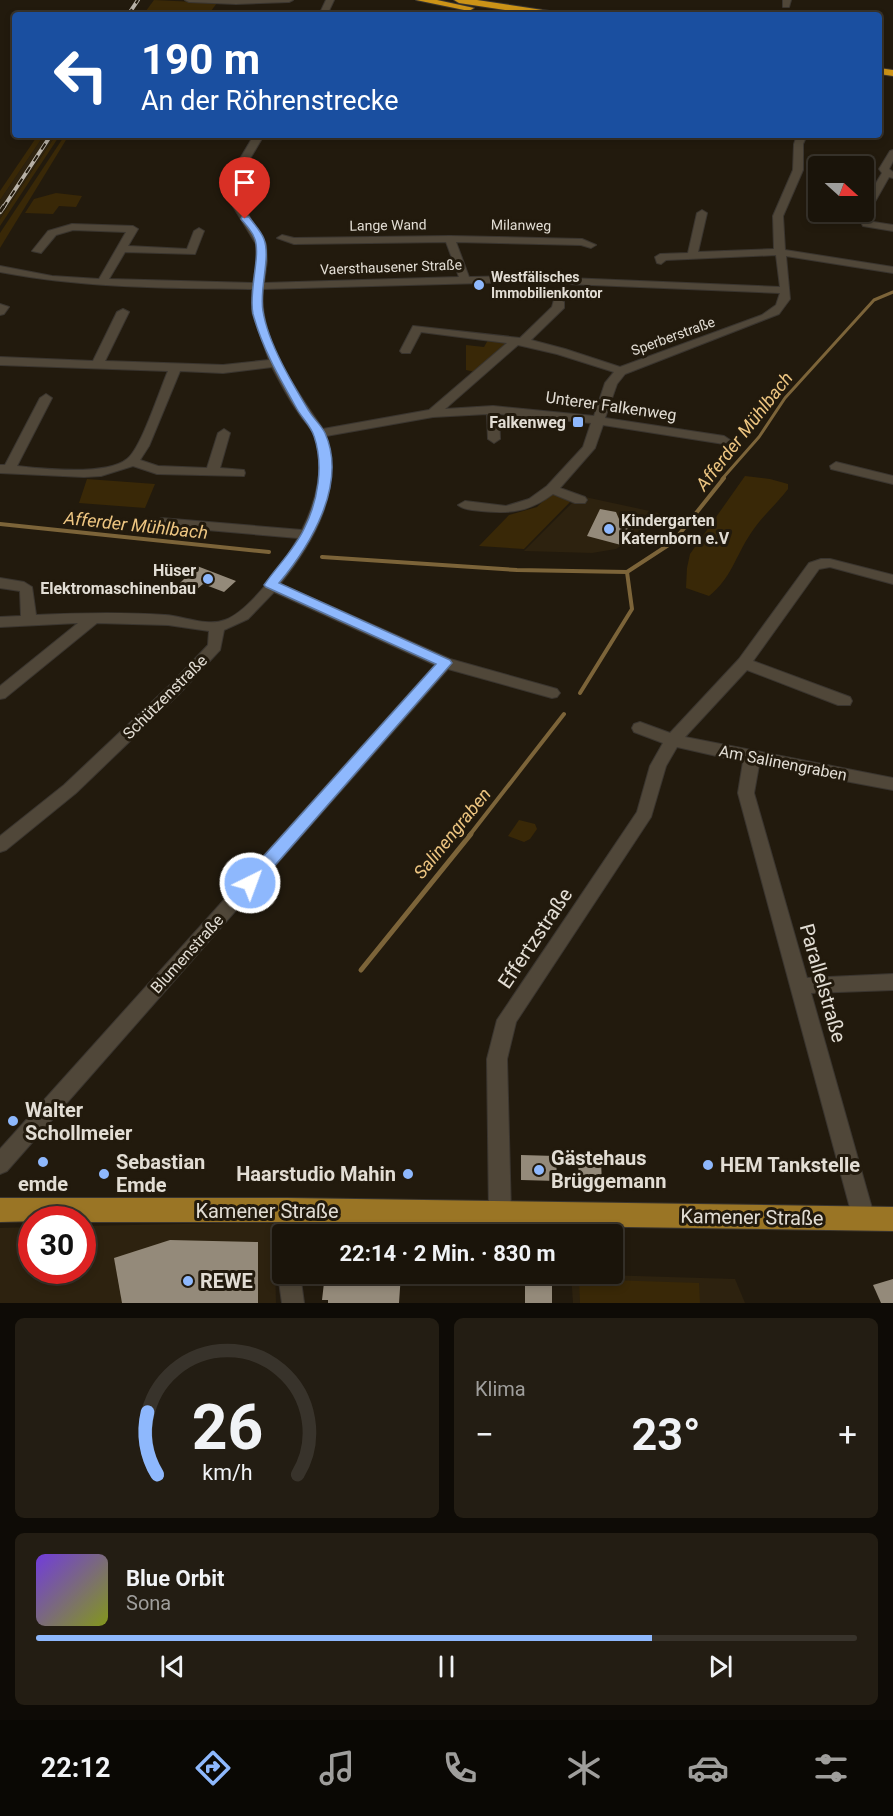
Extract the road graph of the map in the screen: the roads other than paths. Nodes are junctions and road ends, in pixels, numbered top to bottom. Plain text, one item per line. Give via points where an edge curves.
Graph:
1 (189, 0) edge
2 (289, 0) edge
3 (421, 0) edge
4 (459, 0) edge
5 (498, 12) edge
6 (537, 12) edge
7 (257, 138) edge
8 (801, 138) edge
9 (893, 151) edge
10 (890, 174) edge
11 (874, 197) edge
12 (702, 213) dead end
13 (140, 219) dead end
14 (867, 224) dead end
15 (893, 228) edge
16 (134, 229) junction
17 (199, 231) dead end
18 (282, 238) dead end
19 (450, 239) junction
20 (591, 245) dead end
21 (123, 249) junction
22 (38, 251) dead end
23 (779, 252) junction
24 (692, 256) junction
25 (661, 261) dead end
26 (0, 269) edge
27 (893, 270) edge
28 (465, 280) junction
29 (102, 282) junction
30 (256, 286) junction
31 (784, 290) junction
32 (558, 302) dead end
33 (123, 312) dead end
34 (520, 341) junction
35 (406, 351) dead end
36 (0, 361) edge
37 (276, 363) junction
38 (97, 365) junction
39 (176, 368) junction
40 (621, 371) junction
41 (46, 398) dead end
42 (493, 410) junction
43 (433, 413) junction
44 (599, 421) junction
45 (224, 433) dead end
46 (319, 433) junction
47 (494, 439) dead end
48 (724, 440) dead end
49 (132, 462) junction
50 (836, 466) dead end
51 (4, 470) edge
52 (212, 472) junction
53 (239, 473) dead end
54 (892, 477) edge
55 (552, 489) junction
56 (580, 500) dead end
57 (465, 505) dead end
58 (161, 522) dead end
59 (304, 542) junction
60 (893, 580) edge
61 (0, 583) edge
62 (271, 585) junction
63 (93, 618) junction
64 (29, 620) junction
65 (0, 622) edge
66 (217, 628) junction
67 (445, 663) junction
68 (744, 663) junction
69 (552, 693) dead end
70 (0, 694) edge
71 (844, 701) dead end
72 (640, 728) dead end
73 (673, 740) junction
74 (752, 758) junction
75 (893, 784) edge
76 (0, 845) edge
77 (893, 982) edge
78 (800, 986) junction
79 (0, 1164) edge
80 (0, 1210) edge
81 (500, 1214) junction
82 (864, 1219) junction
83 (893, 1219) edge
84 (288, 1222) edge
85 (290, 1284) edge
86 (292, 1303) edge

1 - 2 street
3 - 5 highway
4 - 6 highway
7 - 30 street via 236,174 233,198 262,247
8 - 23 street via 797,146 799,170 778,214
9 - 10 street via 884,169
10 - 11 street
12 - 24 street
13 - 16 street
14 - 15 street
16 - 21 street
16 - 22 street via 72,227 52,233
17 - 21 street via 191,252
18 - 19 street, Lange Wand
19 - 20 street, Milanweg
19 - 28 street, Lange Wand
21 - 29 street
23 - 24 street
23 - 27 street
23 - 31 street
24 - 25 street via 660,257
26 - 29 street, Vaersthausener Straße via 52,279
28 - 30 street, Vaersthausener Straße
28 - 31 street, Vaersthausener Straße via 562,280
29 - 30 street, Vaersthausener Straße
30 - 37 street via 258,312
31 - 40 street, Sperberstraße via 781,306 766,317
32 - 34 street via 558,308
33 - 38 street
34 - 35 street via 417,328
34 - 40 street
34 - 43 street
36 - 38 street
37 - 39 street via 224,369
37 - 46 street
38 - 39 street
39 - 49 street via 143,446
40 - 44 street, Sperberstraße via 611,383
41 - 51 street
42 - 43 street, Unterer Falkenweg
42 - 44 street, Unterer Falkenweg
42 - 47 street
43 - 46 street, Unterer Falkenweg
44 - 48 street, Unterer Falkenweg
44 - 55 street, Sperberstraße via 589,448
45 - 52 street
46 - 59 street via 325,477 319,506
49 - 51 street via 96,473
49 - 52 street via 157,470
50 - 54 street
52 - 53 street
55 - 56 street
55 - 57 street, Sperberstraße via 534,502 507,510
58 - 59 street
59 - 62 street
60 - 68 street, Effertzstraße via 830,563 814,566
61 - 64 street via 27,590
62 - 66 street via 238,620
62 - 67 street
63 - 64 street
63 - 66 street via 168,620
63 - 70 street
64 - 65 street
66 - 76 street, Schützenstraße via 215,646 176,688 70,789
67 - 69 street
67 - 79 street, Blumenstraße
68 - 71 street
68 - 73 street, Effertzstraße
72 - 73 street
73 - 74 street, Am Salinengraben
73 - 81 street, Effertzstraße via 658,766 645,813 507,1020 497,1059
74 - 75 street, Am Salinengraben
74 - 78 street, Parallelstraße via 746,793
77 - 78 street
78 - 82 street, Parallelstraße
80 - 84 main road, Kamener Straße
81 - 82 main road, Kamener Straße
81 - 84 main road, Kamener Straße
82 - 83 main road, Kamener Straße
85 - 86 street

